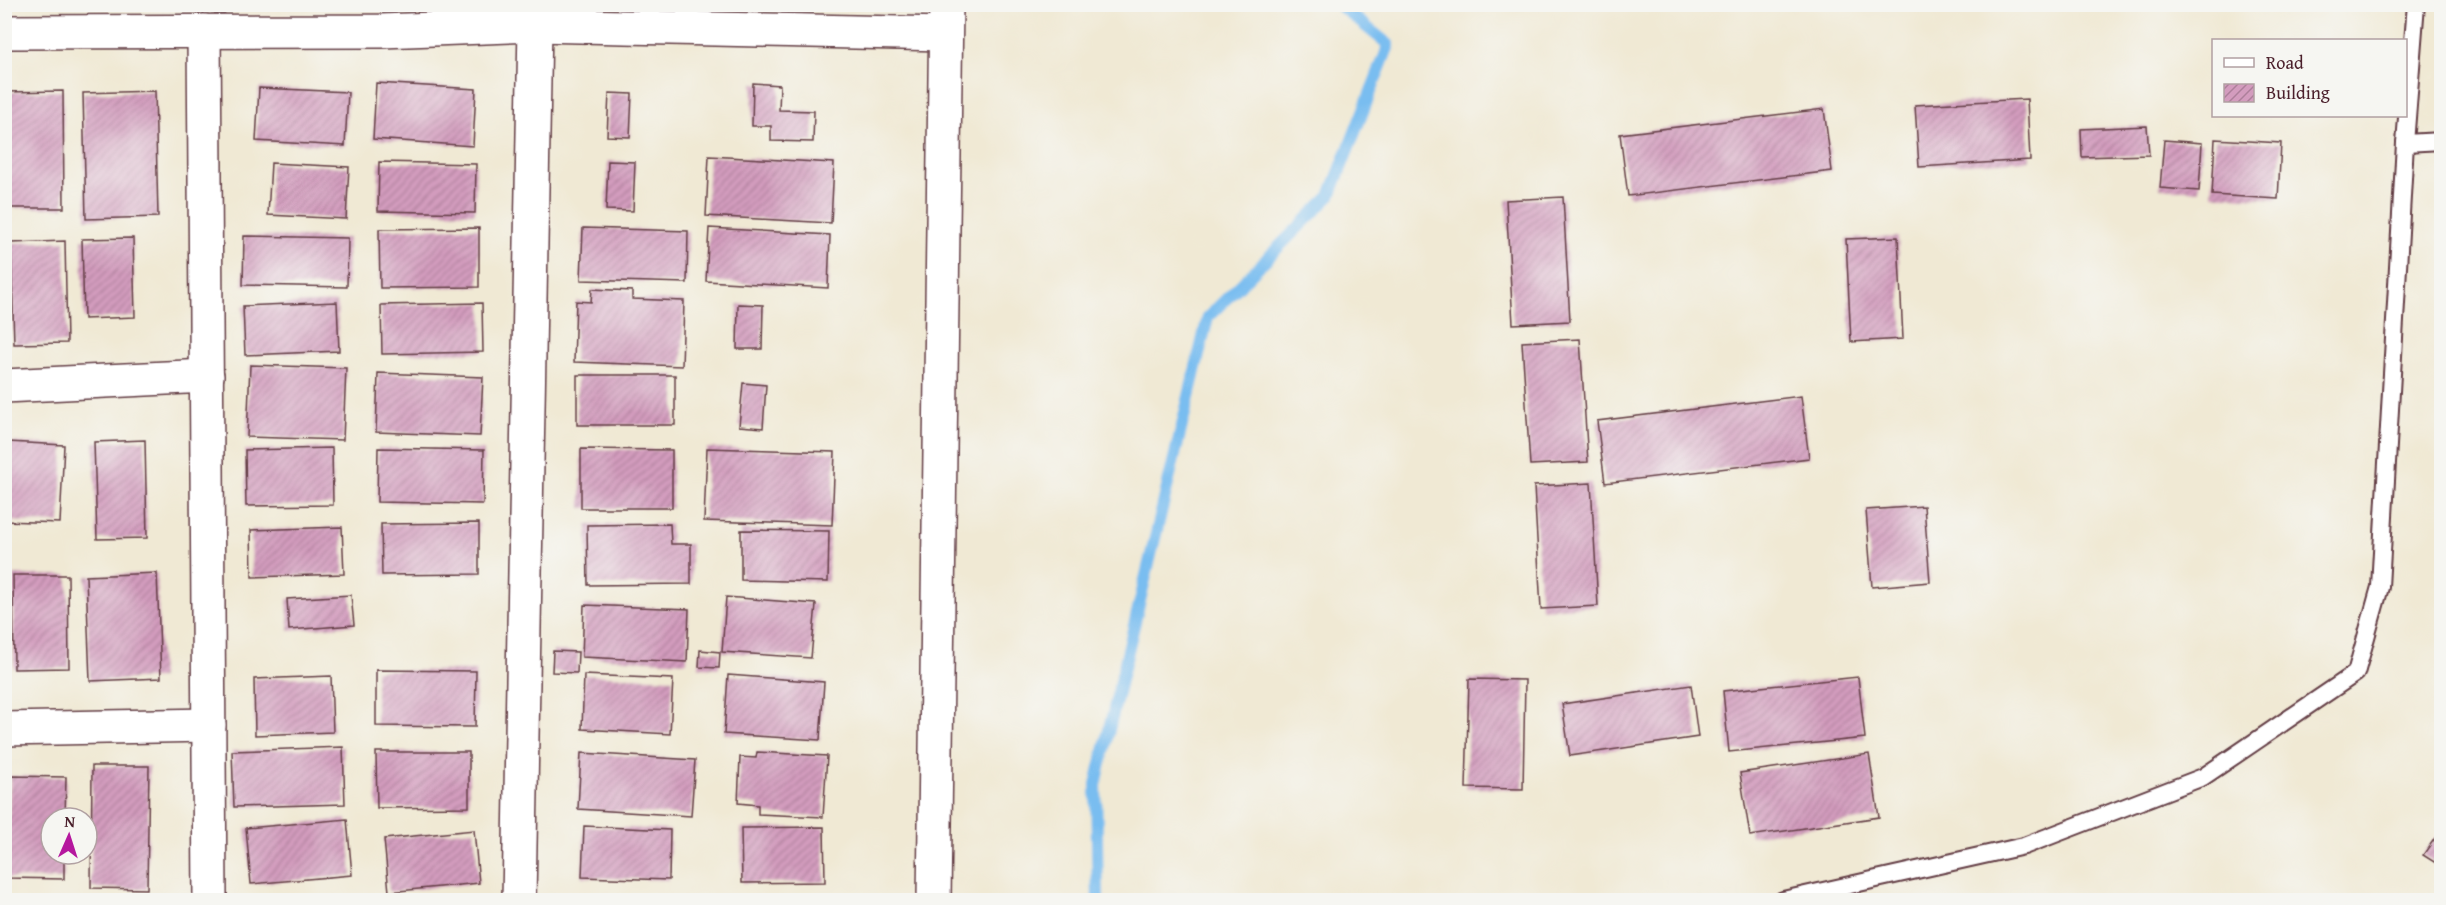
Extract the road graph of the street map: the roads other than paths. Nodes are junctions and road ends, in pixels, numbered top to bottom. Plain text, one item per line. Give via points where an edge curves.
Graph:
1 (2416, 4) edge
2 (382, 18) edge
3 (945, 19) edge
4 (535, 25) junction
5 (204, 31) junction
6 (4, 32) edge
7 (2442, 141) edge
8 (2405, 143) junction
9 (207, 376) junction
10 (4, 386) edge
11 (209, 725) junction
12 (4, 729) edge
13 (210, 900) edge
14 (519, 900) edge
15 (934, 900) edge
16 (1783, 900) edge

1 - 8 lane
2 - 4 street
2 - 5 street
3 - 4 street
3 - 15 street
4 - 14 street
5 - 6 street
5 - 9 street
7 - 8 lane
8 - 16 lane via 2380,587 2356,673 2203,777 2024,846
9 - 10 street
9 - 11 street
11 - 12 street
11 - 13 street

